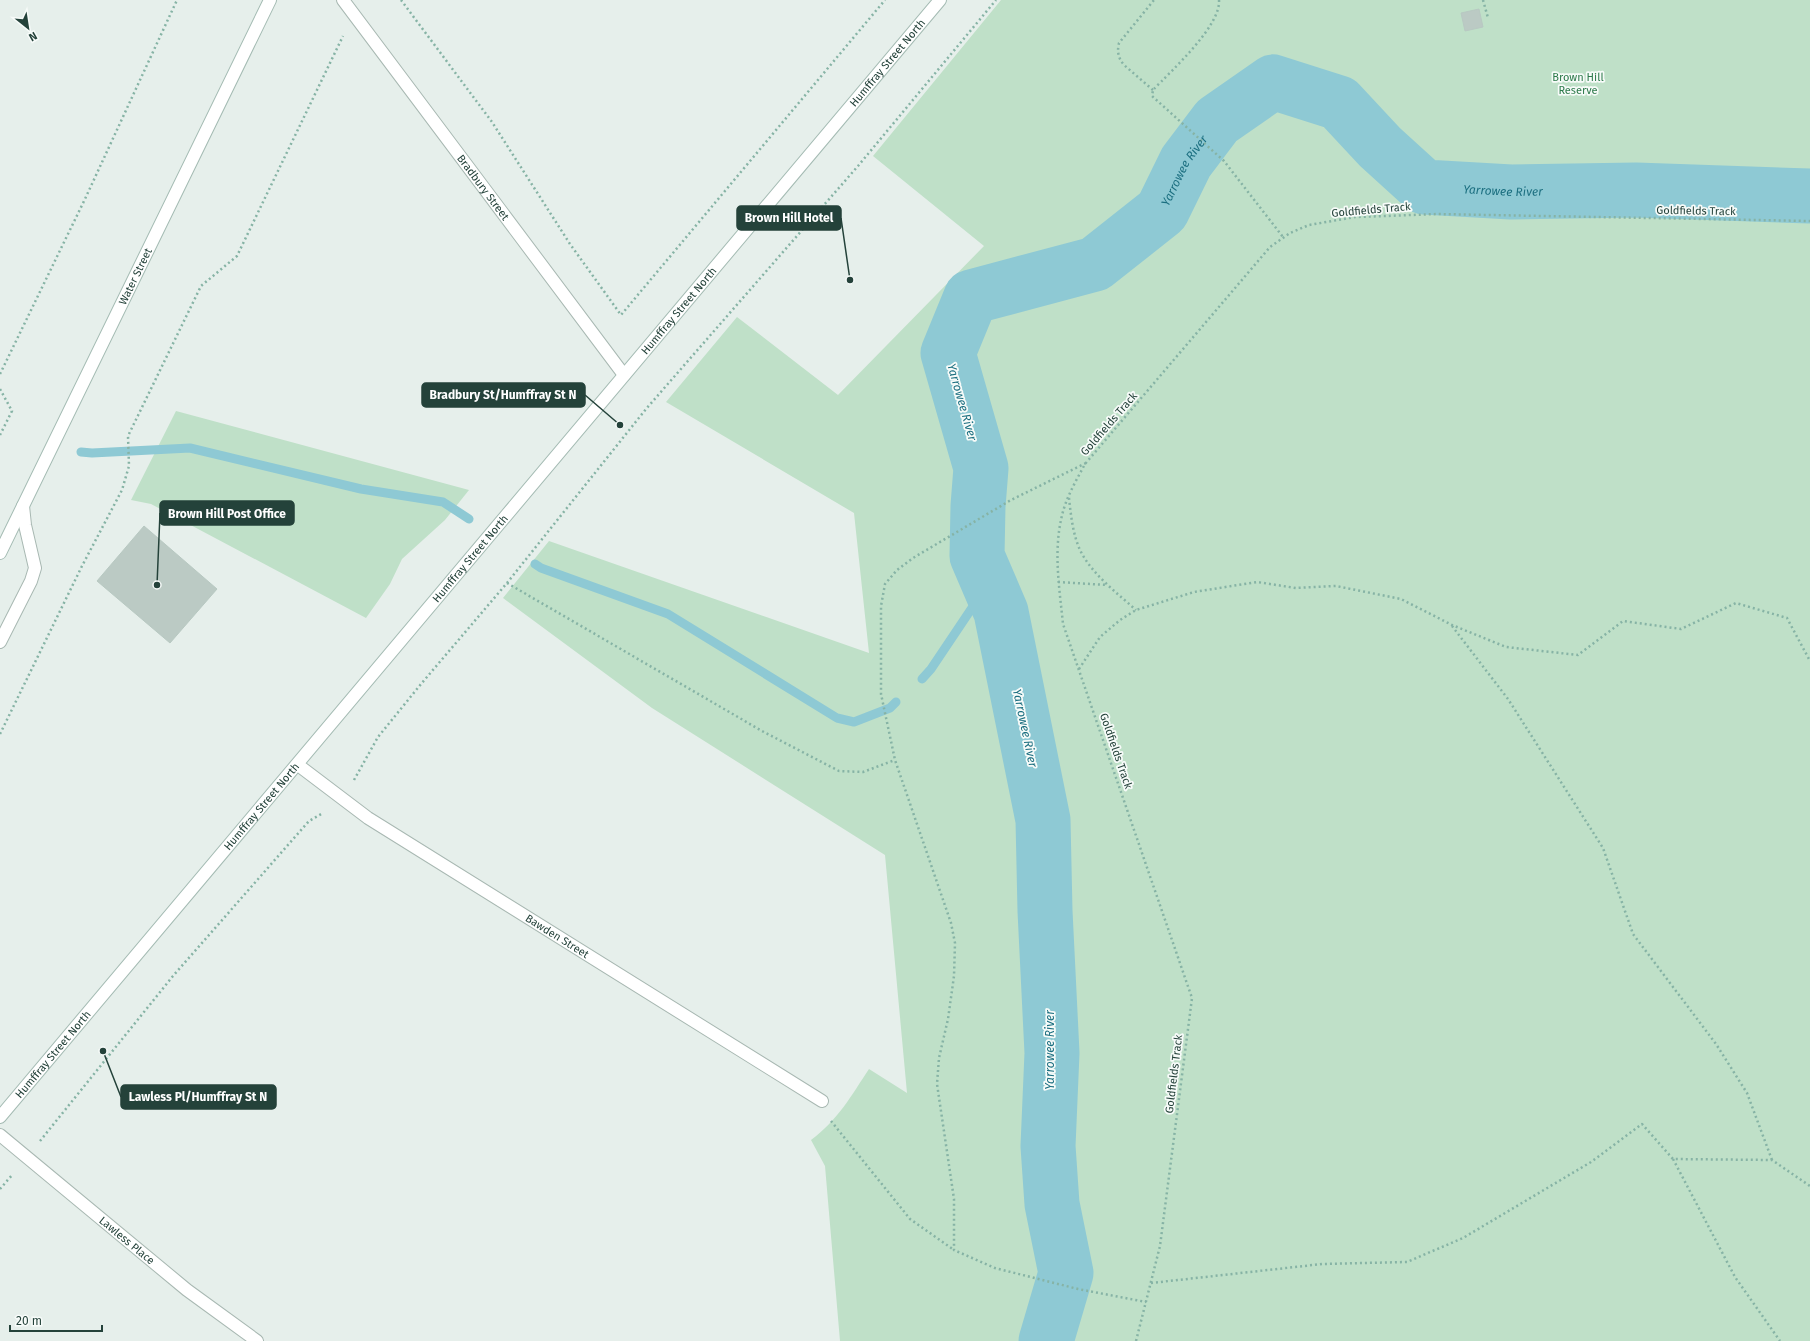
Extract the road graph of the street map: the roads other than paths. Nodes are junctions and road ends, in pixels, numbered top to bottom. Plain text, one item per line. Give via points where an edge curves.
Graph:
1 (270, 0) edge
2 (343, 0) edge
3 (940, 0) edge
4 (624, 375) junction
5 (23, 506) junction
6 (0, 553) edge
7 (0, 642) edge
8 (298, 765) junction
9 (822, 1101) road end
10 (0, 1117) edge
11 (0, 1135) edge
12 (257, 1341) edge

1 - 5 street, Water Street
2 - 4 street, Bradbury Street
3 - 4 street, Humffray Street North
4 - 8 street, Humffray Street North
5 - 6 street, Water Street
5 - 7 street via 35,568
8 - 9 street, Bawden Street via 375,822
8 - 10 street, Humffray Street North
11 - 12 street, Lawless Place via 199,1299

